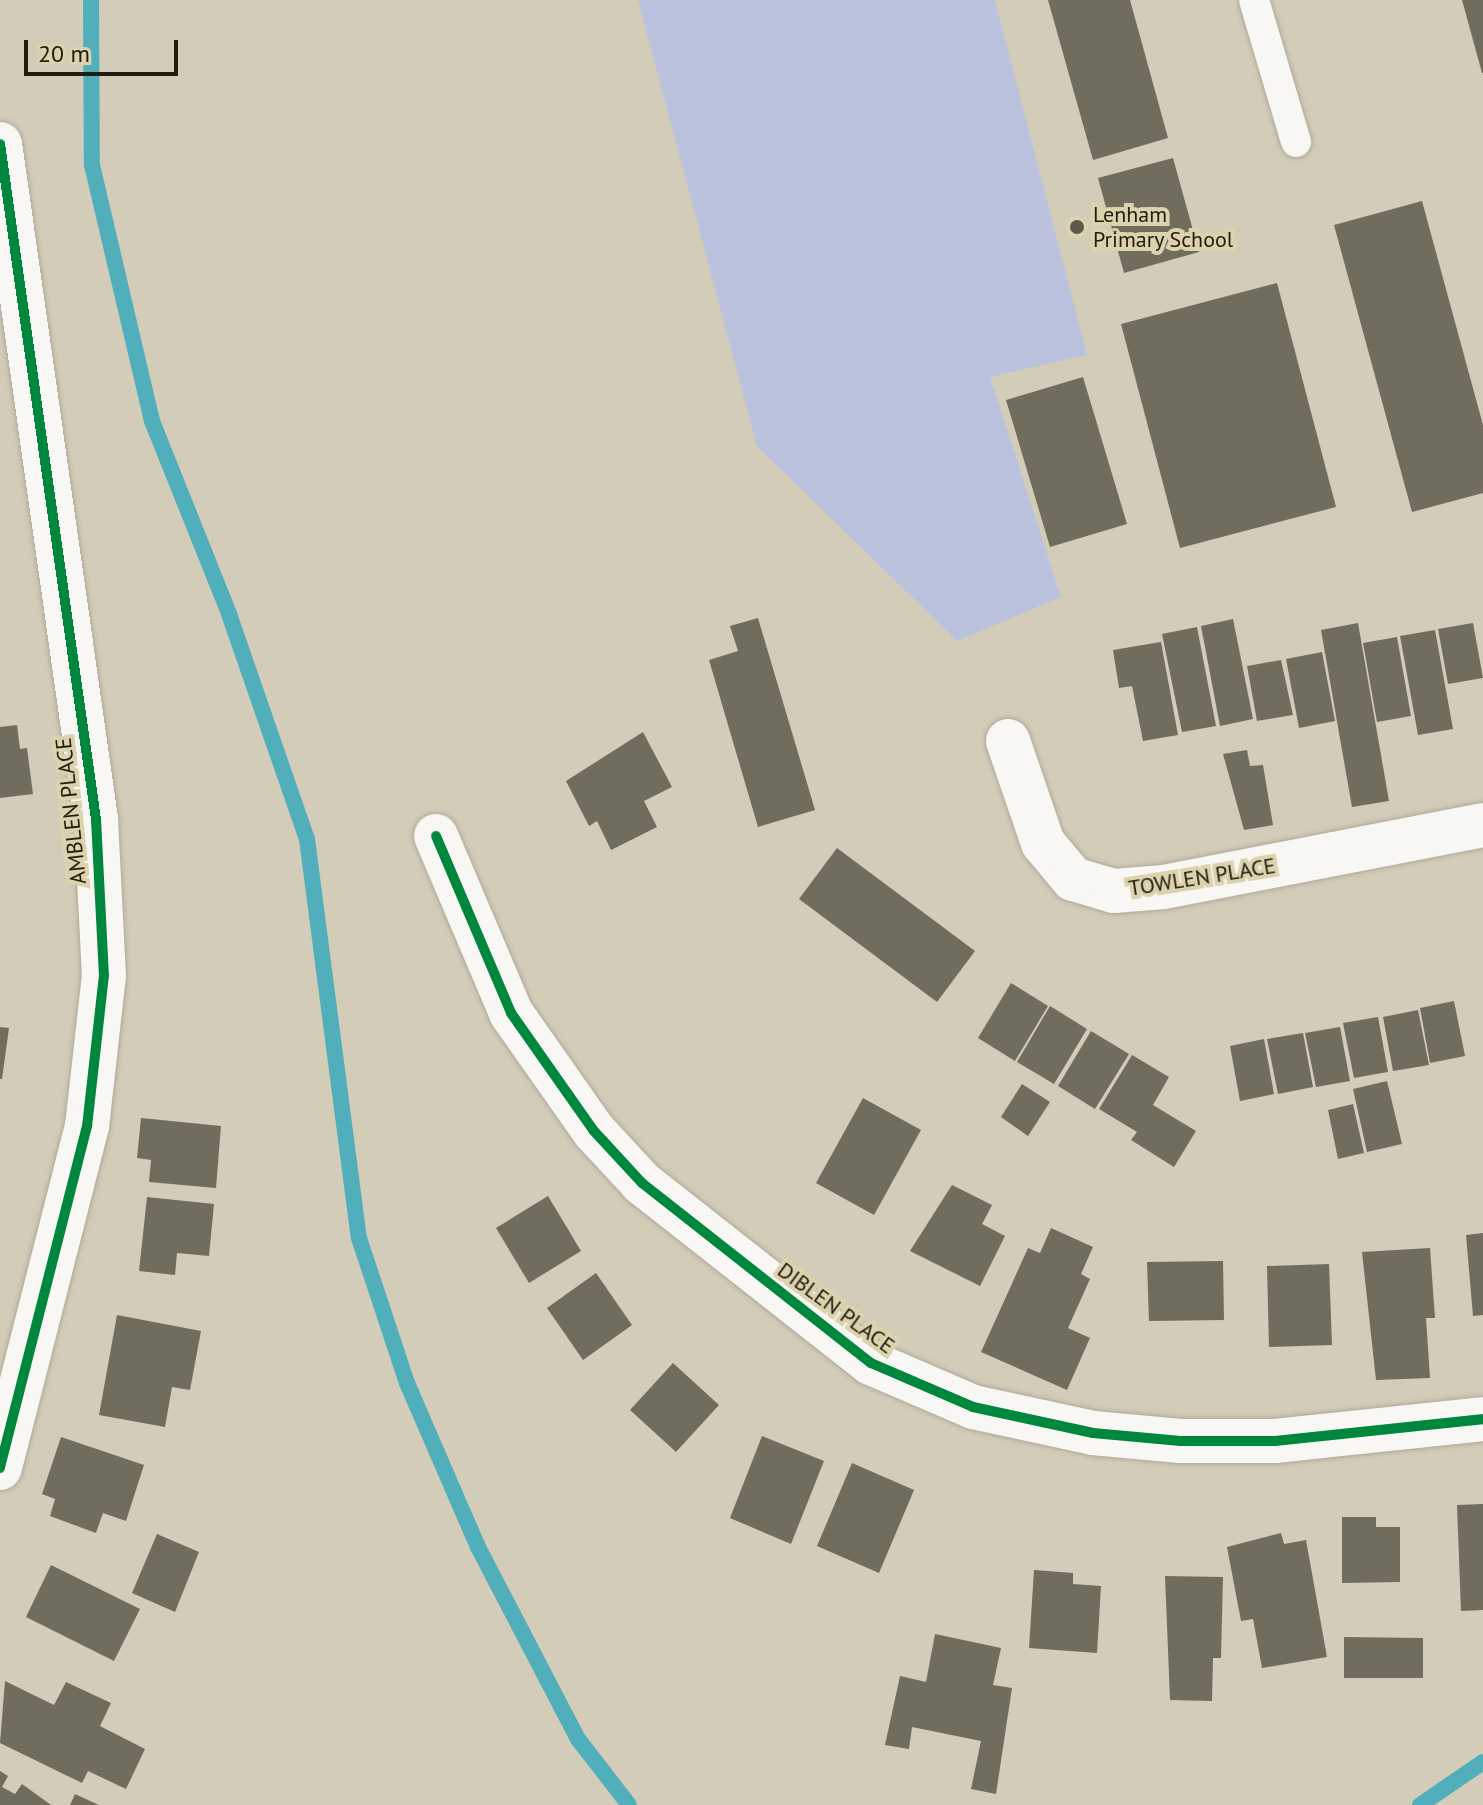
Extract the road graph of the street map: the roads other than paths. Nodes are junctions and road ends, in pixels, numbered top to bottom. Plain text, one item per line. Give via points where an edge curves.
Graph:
1 (1254, 0) edge
2 (1296, 142) dead end
3 (0, 144) edge
4 (1008, 741) dead end
5 (1483, 825) edge
6 (436, 836) dead end
7 (1483, 1419) edge
8 (0, 1468) edge

1 - 2 lane
3 - 8 street, AMBLEN PLACE via 96,819 104,975 87,1126
4 - 5 street, TOWLEN PLACE via 1043,843 1073,879 1114,891 1164,887
6 - 7 street, DIBLEN PLACE via 511,1013 594,1131 642,1183 871,1363 973,1407 1093,1433 1181,1441 1275,1441

